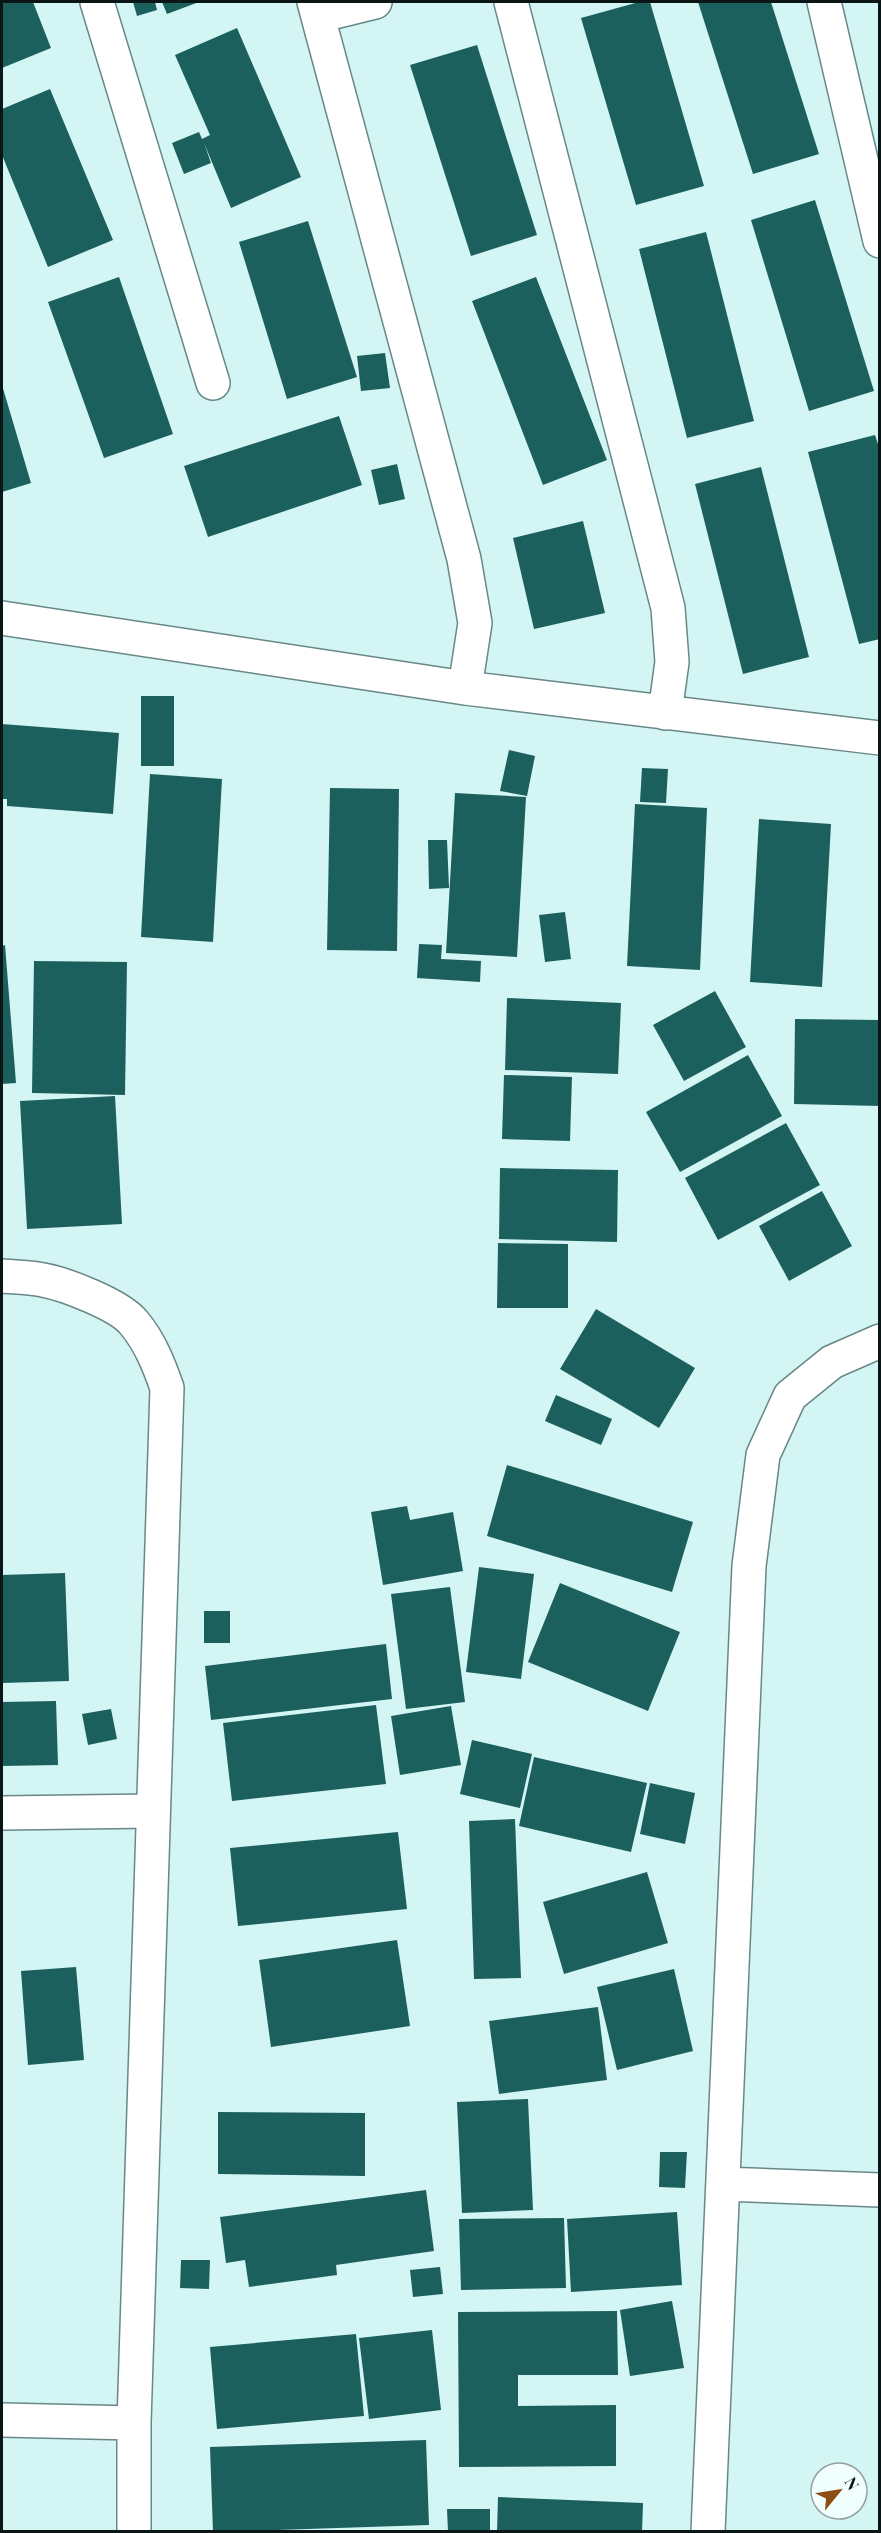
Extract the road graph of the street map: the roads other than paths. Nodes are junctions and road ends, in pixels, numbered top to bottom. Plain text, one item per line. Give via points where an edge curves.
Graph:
1 (97, 2) edge
2 (375, 2) edge
3 (511, 2) edge
4 (825, 2) edge
5 (316, 8) edge
6 (879, 241) edge
7 (213, 383) dead end
8 (2, 618) edge
9 (465, 688) junction
10 (665, 713) junction
11 (879, 738) edge
12 (2, 1276) edge
13 (879, 1341) edge
14 (152, 1811) junction
15 (2, 1813) edge
16 (723, 2184) junction
17 (879, 2190) edge
18 (2, 2420) edge
19 (134, 2423) junction
20 (134, 2532) edge
21 (708, 2532) edge

1 - 7 street
2 - 5 street
3 - 10 street via 668,608 672,662
4 - 6 street
5 - 9 street via 464,559 475,623
8 - 9 street
9 - 10 street
10 - 11 street
12 - 14 street via 43,1280 75,1289 133,1321 154,1353 167,1388
13 - 16 street via 832,1362 790,1396 763,1455 749,1566
14 - 15 street
14 - 19 street
16 - 17 street
16 - 21 street
18 - 19 street
19 - 20 street

